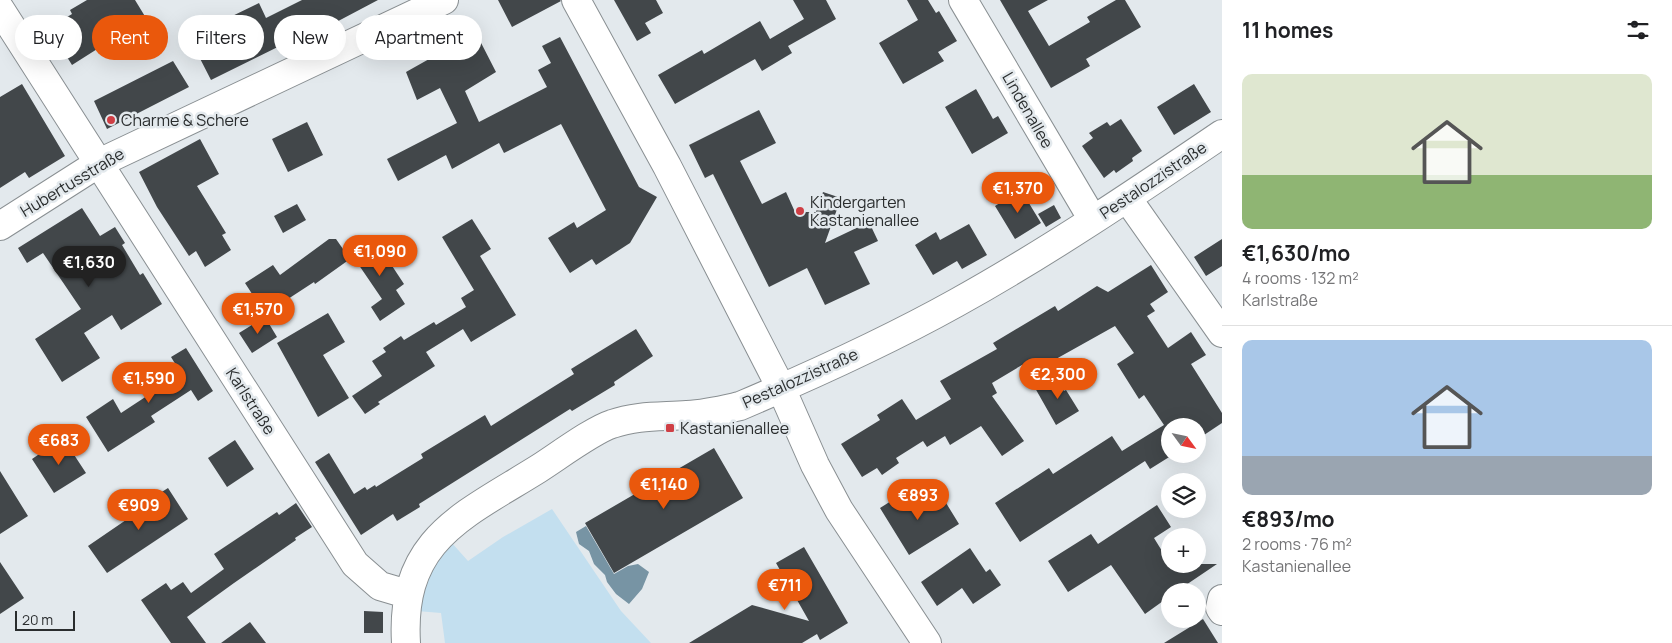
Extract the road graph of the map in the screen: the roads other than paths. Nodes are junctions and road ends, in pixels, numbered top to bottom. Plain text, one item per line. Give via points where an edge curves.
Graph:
1 (444, 0) edge
2 (576, 0) edge
3 (963, 0) edge
4 (0, 9) edge
5 (1222, 134) edge
6 (99, 162) junction
7 (1127, 198) junction
8 (1093, 220) junction
9 (0, 226) edge
10 (1222, 332) edge
11 (781, 388) junction
12 (407, 594) junction
13 (1222, 599) edge
14 (1222, 611) edge
15 (406, 643) edge
16 (927, 643) edge

1 - 6 street, Hubertusstraße
2 - 11 street via 667,166
3 - 8 street, Lindenallee
4 - 6 street, Karlstraße
5 - 7 street, Pestalozzistraße
6 - 9 street, Hubertusstraße
6 - 12 street, Karlstraße via 355,564 380,586
7 - 8 street, Pestalozzistraße
7 - 10 street
8 - 11 street, Pestalozzistraße via 957,303 897,335
11 - 12 street, Pestalozzistraße via 740,406 715,412 643,416 611,424 465,514 434,541 414,572
11 - 16 street via 839,510
12 - 15 street, Pestalozzistraße via 404,616
13 - 14 street

